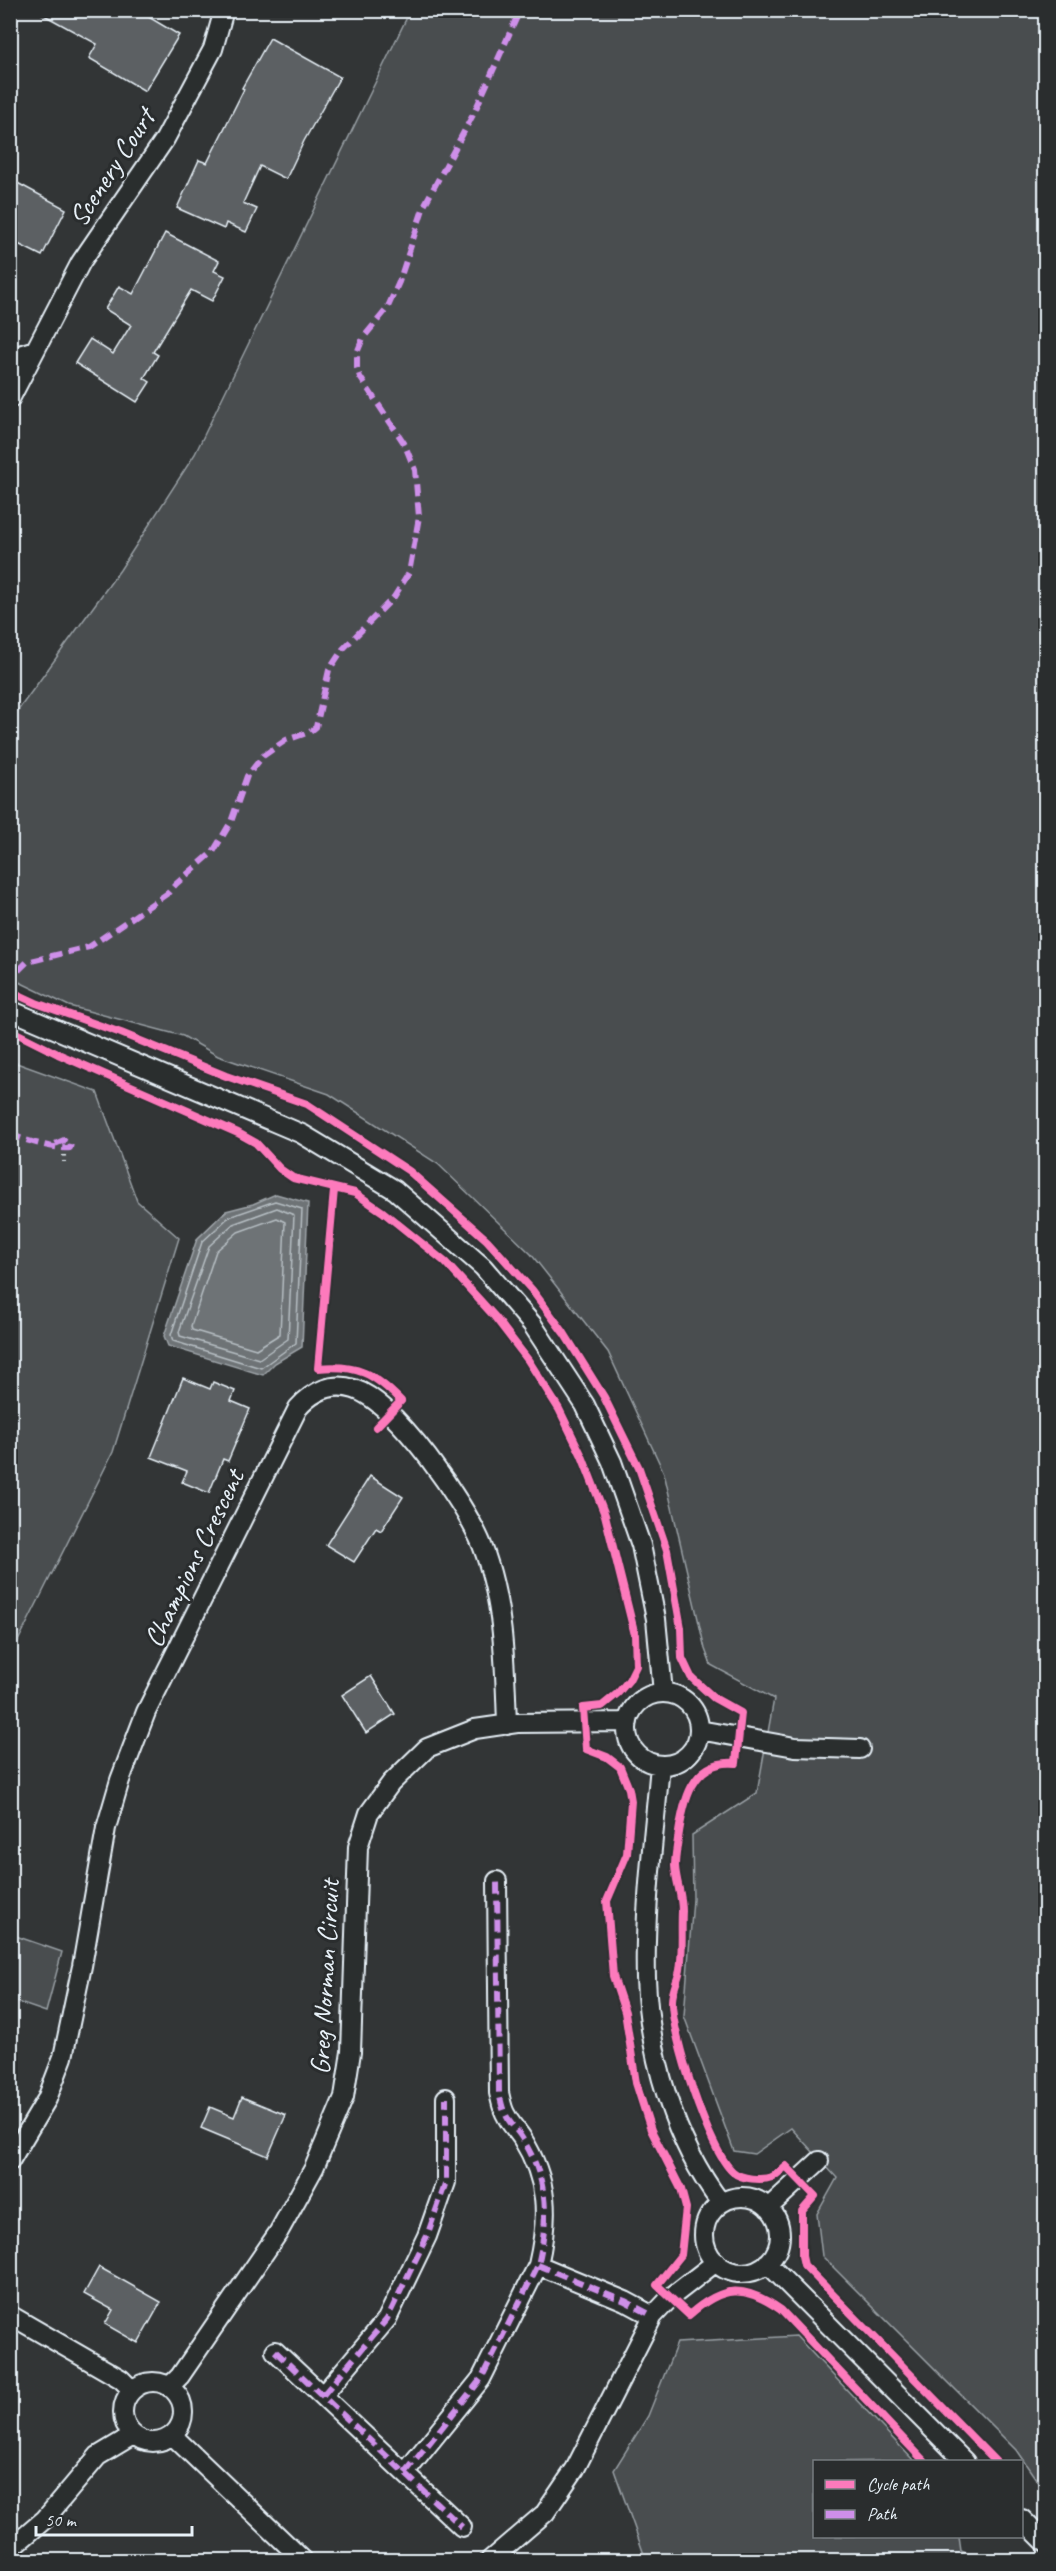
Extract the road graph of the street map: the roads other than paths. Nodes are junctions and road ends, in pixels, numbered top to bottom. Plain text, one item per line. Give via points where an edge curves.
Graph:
1 (224, 10) edge
2 (35, 350) junction
3 (10, 358) edge
4 (10, 399) edge
5 (10, 1010) edge
6 (663, 1693) junction
7 (628, 1722) junction
8 (507, 1725) junction
9 (699, 1730) junction
10 (860, 1749) dead end
11 (660, 1765) junction
12 (497, 1881) dead end
13 (446, 2098) dead end
14 (10, 2161) edge
15 (819, 2161) dead end
16 (721, 2203) junction
17 (768, 2208) junction
18 (716, 2262) junction
19 (767, 2263) junction
20 (538, 2265) junction
21 (10, 2315) edge
22 (653, 2316) junction
23 (275, 2351) dead end
24 (169, 2387) junction
25 (132, 2390) junction
26 (323, 2395) junction
27 (133, 2435) junction
28 (172, 2435) junction
29 (963, 2460) edge
30 (405, 2473) junction
31 (1023, 2520) edge
32 (462, 2527) dead end
33 (1046, 2543) edge
34 (10, 2549) edge
35 (303, 2560) edge
36 (490, 2560) edge

1 - 2 street, Scenery Court via 213,49 165,138 81,262
2 - 3 street
2 - 4 street, Scenery Court
5 - 6 street via 302,1134 394,1190 483,1267 532,1324 585,1405 612,1462 641,1545 656,1619
6 - 7 street via 640,1701
6 - 9 street via 684,1700 697,1719
7 - 8 street, Greg Norman Circuit
7 - 11 street via 627,1734 635,1750 649,1762
8 - 14 street, Champions Crescent via 504,1648 482,1544 437,1466 379,1402 355,1389 336,1387 309,1395 298,1408 146,1712 106,1828 63,2056 47,2099
8 - 24 street, Greg Norman Circuit via 475,1730 427,1748 391,1783 369,1813 358,1847 351,2052 344,2097 314,2168 278,2234
9 - 10 street via 795,1748
9 - 11 street via 691,1751 682,1759
11 - 16 street via 647,1918 650,2022 663,2081 685,2145
12 - 20 street via 499,2093 505,2115 522,2138 544,2187 547,2217
13 - 26 street via 446,2182 427,2236 387,2319
15 - 17 street
16 - 17 street via 746,2197
16 - 18 street via 706,2222 704,2235 705,2247
17 - 19 street via 779,2229 779,2242
18 - 19 street via 732,2272 745,2273
18 - 22 street
19 - 29 street
20 - 22 street
20 - 30 street via 480,2379
21 - 25 street via 121,2379
22 - 36 street via 575,2469 545,2512
23 - 26 street
24 - 25 street via 150,2382
24 - 28 street via 183,2410
25 - 27 street via 123,2408 123,2418
26 - 30 street
27 - 28 street via 157,2442
27 - 34 street via 98,2456 45,2519
28 - 35 street
30 - 32 street
31 - 33 street

